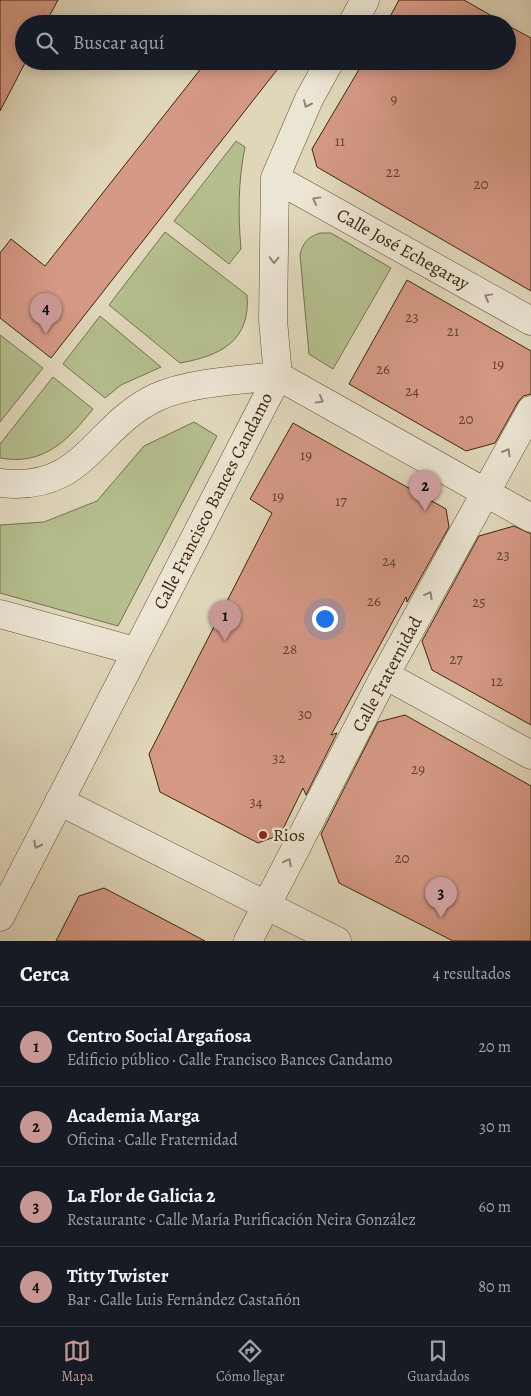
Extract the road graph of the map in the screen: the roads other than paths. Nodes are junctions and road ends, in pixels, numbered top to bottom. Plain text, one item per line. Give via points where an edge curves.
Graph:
1 (365, 0) edge
2 (357, 15) edge
3 (325, 70) edge
4 (275, 178) junction
5 (531, 320) edge
6 (278, 376) junction
7 (531, 410) edge
8 (0, 483) edge
9 (485, 492) junction
10 (531, 518) edge
11 (0, 614) edge
12 (136, 650) junction
13 (385, 675) junction
14 (531, 754) edge
15 (59, 801) junction
16 (266, 906) junction
17 (0, 917) edge
18 (248, 941) edge
19 (337, 941) edge

1 - 2 street
3 -> 4 street, Calle Francisco Bances Candamo
5 -> 4 street, Calle José Echegaray
4 -> 6 street, Calle Francisco Bances Candamo via 273,320
6 - 8 street via 174,390 128,414 81,462 50,480 16,485
6 -> 9 street
6 - 12 street, Calle Francisco Bances Candamo
9 -> 7 street, Calle Fraternidad
9 - 10 street
13 -> 9 street, Calle Fraternidad
11 - 12 street
12 - 15 street, Calle Francisco Bances Candamo
13 - 14 street
16 -> 13 street, Calle Fraternidad
15 - 16 street
15 -> 17 street, Calle Francisco Bances Candamo
16 - 18 street, Calle Fraternidad
16 - 19 street

